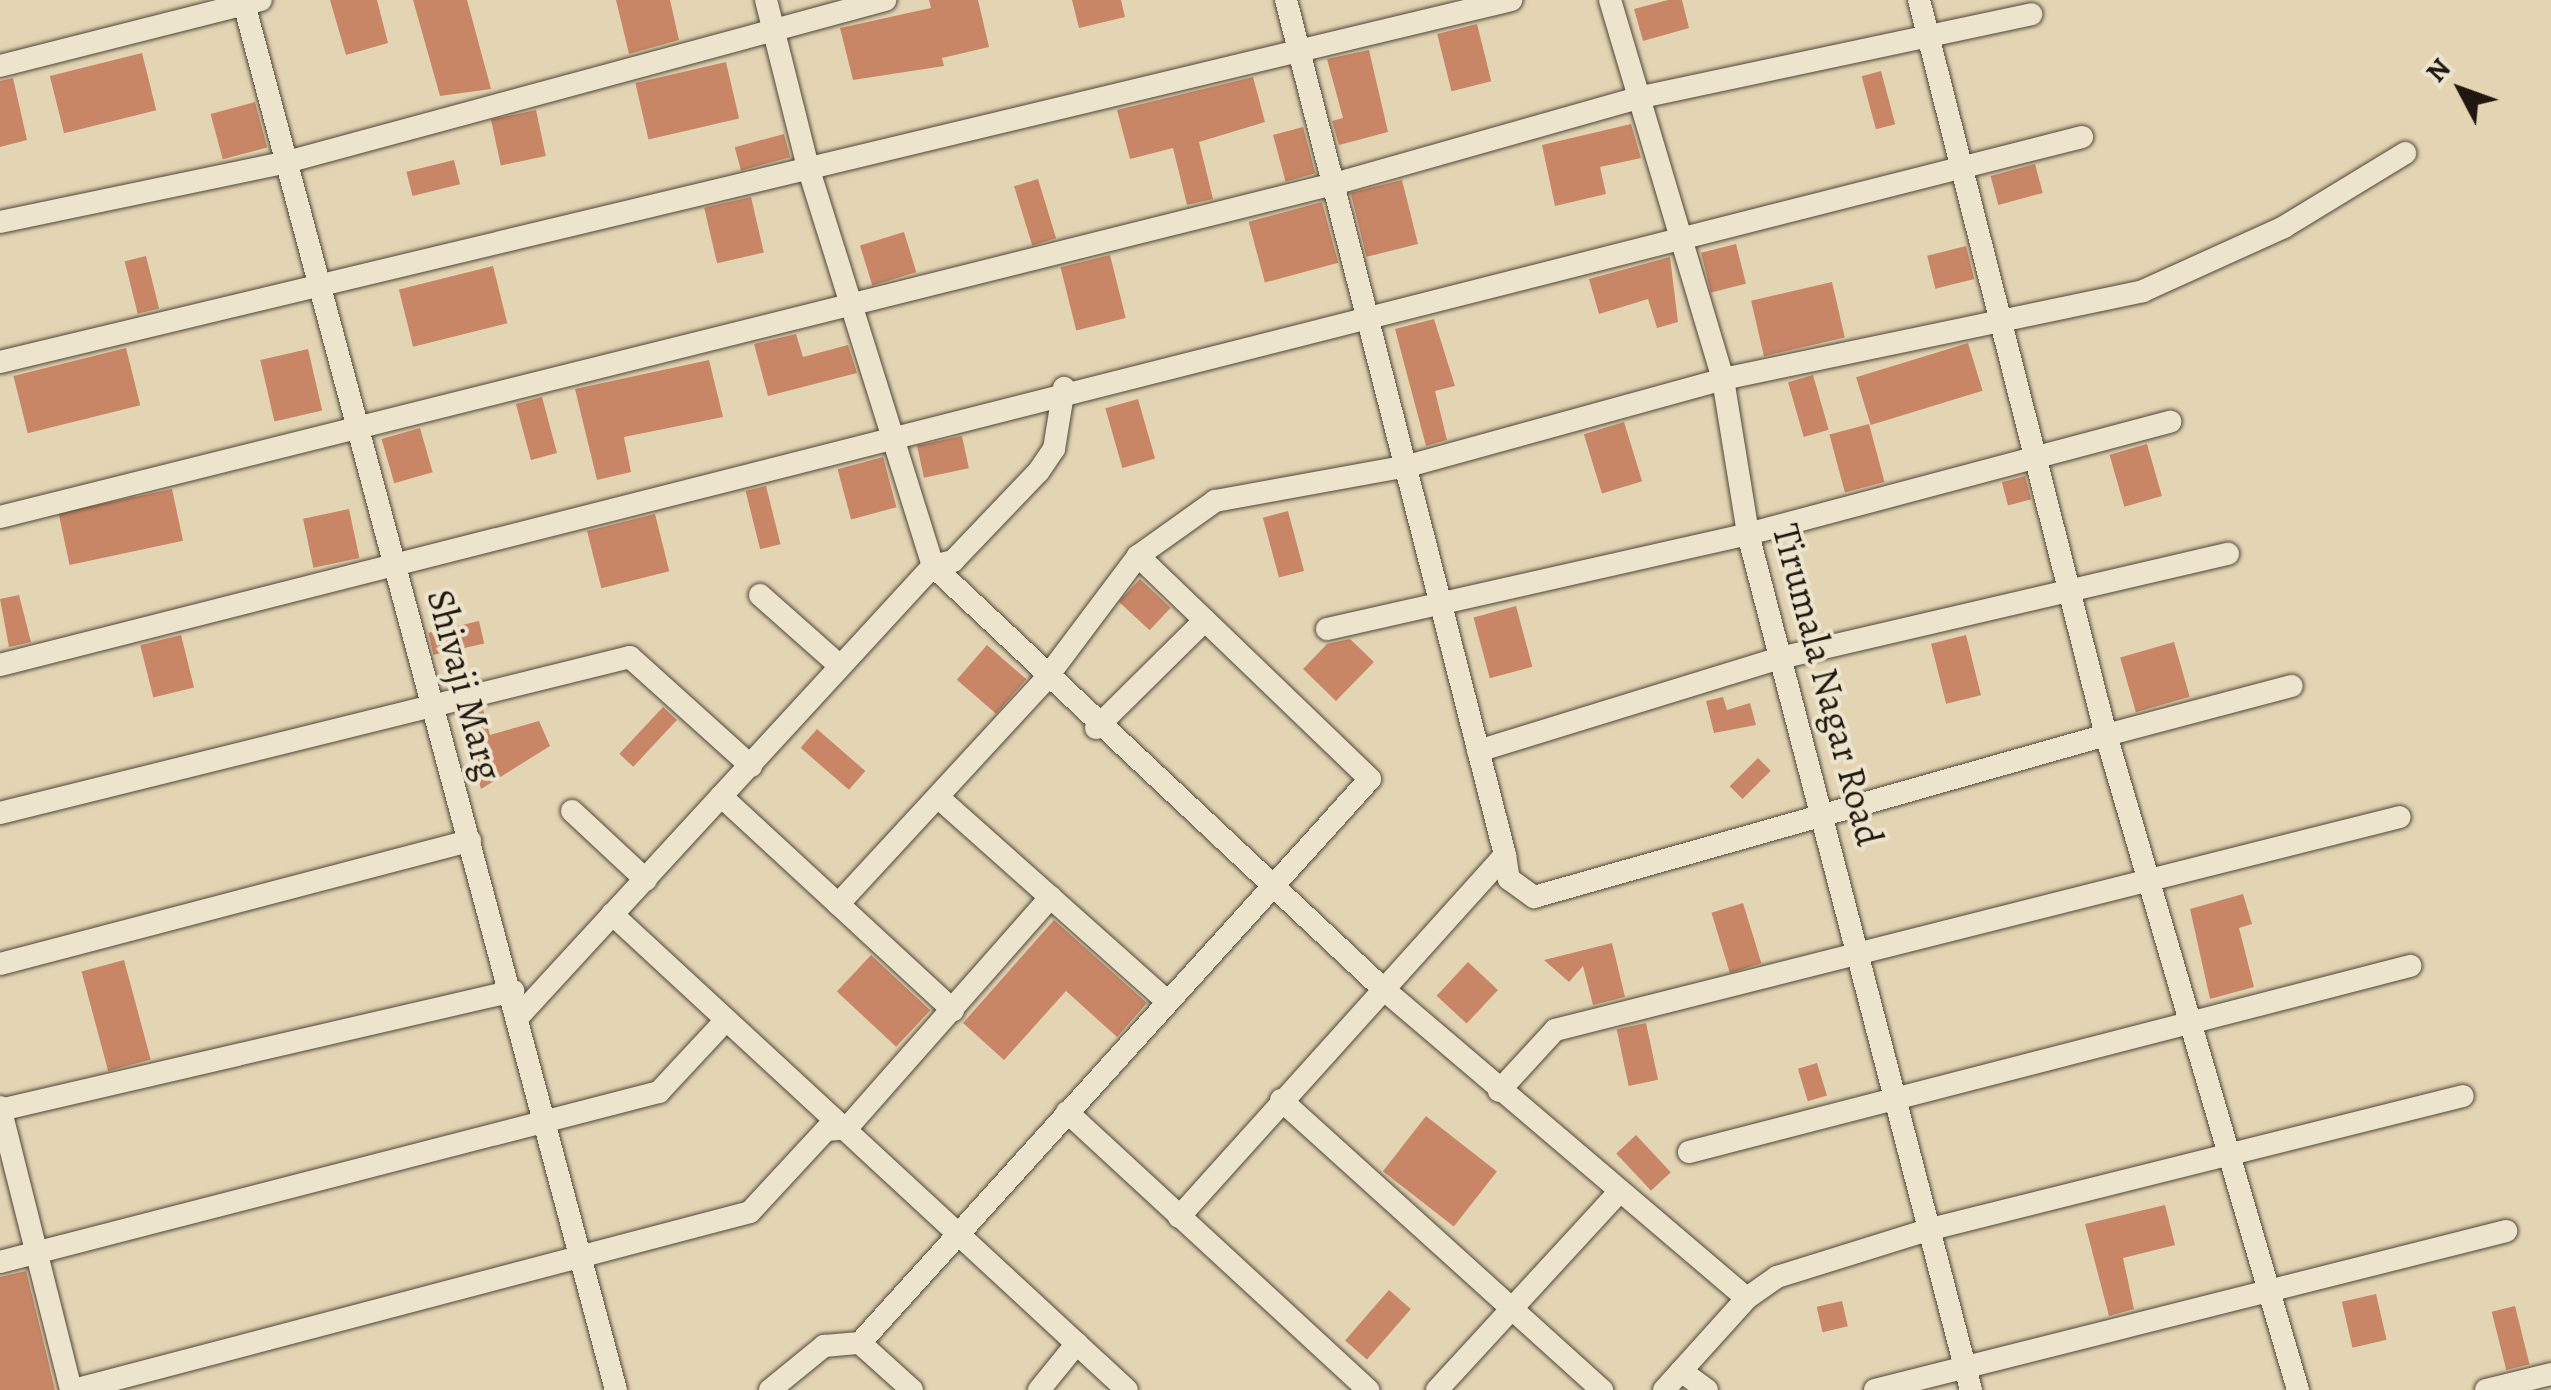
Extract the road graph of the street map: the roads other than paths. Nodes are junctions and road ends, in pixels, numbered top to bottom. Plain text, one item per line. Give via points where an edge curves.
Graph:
1 (766, 0) edge
2 (885, 0) edge
3 (1286, 0) edge
4 (1511, 0) edge
5 (1610, 0) edge
6 (1919, 0) edge
7 (249, 1) edge
8 (2031, 14) dead end
9 (772, 28) junction
10 (1930, 38) junction
11 (1300, 52) junction
12 (0, 66) edge
13 (1642, 97) junction
14 (2082, 137) dead end
15 (2405, 153) dead end
16 (283, 163) junction
17 (808, 167) junction
18 (1962, 170) junction
19 (1334, 184) junction
20 (0, 222) edge
21 (1679, 235) junction
22 (316, 290) junction
23 (852, 301) junction
24 (1367, 313) junction
25 (2002, 320) junction
26 (0, 362) edge
27 (1723, 379) junction
28 (1064, 388) junction
29 (2170, 422) dead end
30 (354, 428) junction
31 (889, 435) junction
32 (2040, 454) junction
33 (1408, 466) junction
34 (0, 517) edge
35 (1748, 534) junction
36 (2228, 554) dead end
37 (1138, 556) junction
38 (933, 566) junction
39 (395, 569) junction
40 (2072, 590) junction
41 (760, 595) dead end
42 (1442, 608) junction
43 (1205, 620) junction
44 (1327, 629) dead end
45 (1780, 658) junction
46 (0, 665) edge
47 (840, 666) junction
48 (1045, 680) junction
49 (2292, 686) dead end
50 (435, 703) junction
51 (1096, 728) junction
52 (2106, 735) junction
53 (1478, 750) junction
54 (751, 766) junction
55 (720, 796) junction
56 (939, 798) junction
57 (1827, 810) junction
58 (572, 811) dead end
59 (0, 813) edge
60 (2400, 817) dead end
61 (470, 840) junction
62 (1505, 855) junction
63 (2148, 879) junction
64 (646, 880) junction
65 (1272, 886) junction
66 (1051, 898) junction
67 (838, 904) junction
68 (612, 914) junction
69 (1860, 952) junction
70 (0, 964) edge
71 (2410, 966) dead end
72 (1382, 987) junction
73 (513, 991) junction
74 (1167, 1001) junction
75 (953, 1010) junction
76 (520, 1016) junction
77 (726, 1020) junction
78 (2190, 1022) junction
79 (1500, 1091) junction
80 (1900, 1096) junction
81 (2463, 1096) dead end
82 (1282, 1100) junction
83 (0, 1109) edge
84 (1067, 1112) junction
85 (544, 1124) junction
86 (848, 1128) junction
87 (1689, 1152) dead end
88 (2230, 1156) junction
89 (1618, 1193) junction
90 (1179, 1217) junction
91 (1931, 1229) junction
92 (2506, 1231) dead end
93 (958, 1234) junction
94 (38, 1254) junction
95 (580, 1258) junction
96 (0, 1262) edge
97 (2270, 1296) junction
98 (1747, 1298) junction
99 (1512, 1308) junction
100 (860, 1343) junction
101 (1076, 1343) junction
102 (1964, 1362) junction
103 (1681, 1371) junction
104 (2551, 1374) edge
105 (72, 1390) edge
106 (616, 1390) edge
107 (770, 1390) edge
108 (912, 1390) edge
109 (1039, 1390) edge
110 (1127, 1390) edge
111 (1368, 1390) edge
112 (1437, 1390) edge
113 (1602, 1390) edge
114 (1664, 1390) edge
115 (1707, 1390) edge
116 (1875, 1390) edge
117 (1971, 1390) edge
118 (2298, 1390) edge
119 (2486, 1390) edge

1 - 9 street
2 - 9 street
3 - 11 street
4 - 11 street
5 - 13 street, Tirumala Nagar Road
6 - 10 street
7 - 12 street
7 - 16 street, Shivaji Marg
8 - 10 street
9 - 16 street
9 - 17 street
10 - 13 street
10 - 18 street
11 - 17 street
11 - 19 street
13 - 19 street
13 - 21 street, Tirumala Nagar Road
14 - 18 street
15 - 25 street via 2284,227 2143,290
16 - 20 street
16 - 22 street, Shivaji Marg
17 - 22 street
17 - 23 street
18 - 21 street
18 - 25 street
19 - 23 street
19 - 24 street
21 - 24 street
21 - 27 street, Tirumala Nagar Road
22 - 26 street
22 - 30 street, Shivaji Marg
23 - 30 street
23 - 31 street
24 - 28 street
24 - 33 street
25 - 27 street
25 - 32 street
27 - 33 street
27 - 35 street, Tirumala Nagar Road
28 - 31 street
28 - 38 street via 1054,449 1040,471 953,561
29 - 32 street
30 - 34 street
30 - 39 street, Shivaji Marg
31 - 38 street
31 - 39 street
32 - 35 street
32 - 40 street
33 - 37 street via 1216,501
33 - 42 street
35 - 42 street
35 - 45 street, Tirumala Nagar Road
36 - 40 street
37 - 43 street
37 - 48 street
38 - 47 street
38 - 48 street
39 - 46 street
39 - 50 street, Shivaji Marg
40 - 45 street
40 - 52 street
41 - 47 street
42 - 44 street
42 - 53 street
43 - 51 street
43 - 65 street via 1370,778
45 - 53 street
45 - 57 street, Tirumala Nagar Road
47 - 54 street
48 - 51 street
48 - 56 street
49 - 52 street
50 - 54 street via 630,657
50 - 59 street
50 - 61 street, Shivaji Marg
51 - 65 street
52 - 57 street
52 - 63 street
53 - 62 street
54 - 55 street
55 - 64 street
55 - 67 street
56 - 66 street
56 - 67 street
57 - 62 street via 1534,897 1509,879
57 - 69 street, Tirumala Nagar Road
58 - 64 street
60 - 63 street
61 - 70 street
61 - 73 street, Shivaji Marg
62 - 72 street
63 - 69 street
63 - 78 street
64 - 68 street
65 - 72 street
65 - 74 street
66 - 74 street
66 - 75 street
67 - 75 street
68 - 76 street
68 - 77 street
69 - 79 street via 1555,1030
69 - 80 street, Tirumala Nagar Road
71 - 78 street
72 - 79 street
72 - 82 street
73 - 76 street, Shivaji Marg
73 - 83 street
74 - 84 street
75 - 86 street
76 - 85 street, Shivaji Marg
77 - 85 street via 660,1092
77 - 86 street
78 - 80 street
78 - 88 street
79 - 89 street
80 - 87 street
80 - 91 street, Tirumala Nagar Road
81 - 88 street
82 - 90 street
82 - 99 street
83 - 94 street
84 - 90 street
84 - 93 street
85 - 94 street
85 - 95 street, Shivaji Marg
86 - 93 street
86 - 95 street via 826,1130 750,1212
88 - 91 street
88 - 97 street
89 - 98 street
89 - 99 street
90 - 111 street
91 - 98 street via 1778,1277
91 - 102 street, Tirumala Nagar Road
92 - 97 street
93 - 100 street
93 - 101 street
94 - 96 street
94 - 105 street
95 - 105 street
95 - 106 street, Shivaji Marg
97 - 102 street
97 - 118 street
98 - 103 street
99 - 112 street
99 - 113 street
100 - 107 street via 824,1346
100 - 108 street
101 - 109 street
101 - 110 street
102 - 116 street
102 - 117 street, Tirumala Nagar Road
103 - 114 street
103 - 115 street
104 - 119 street

